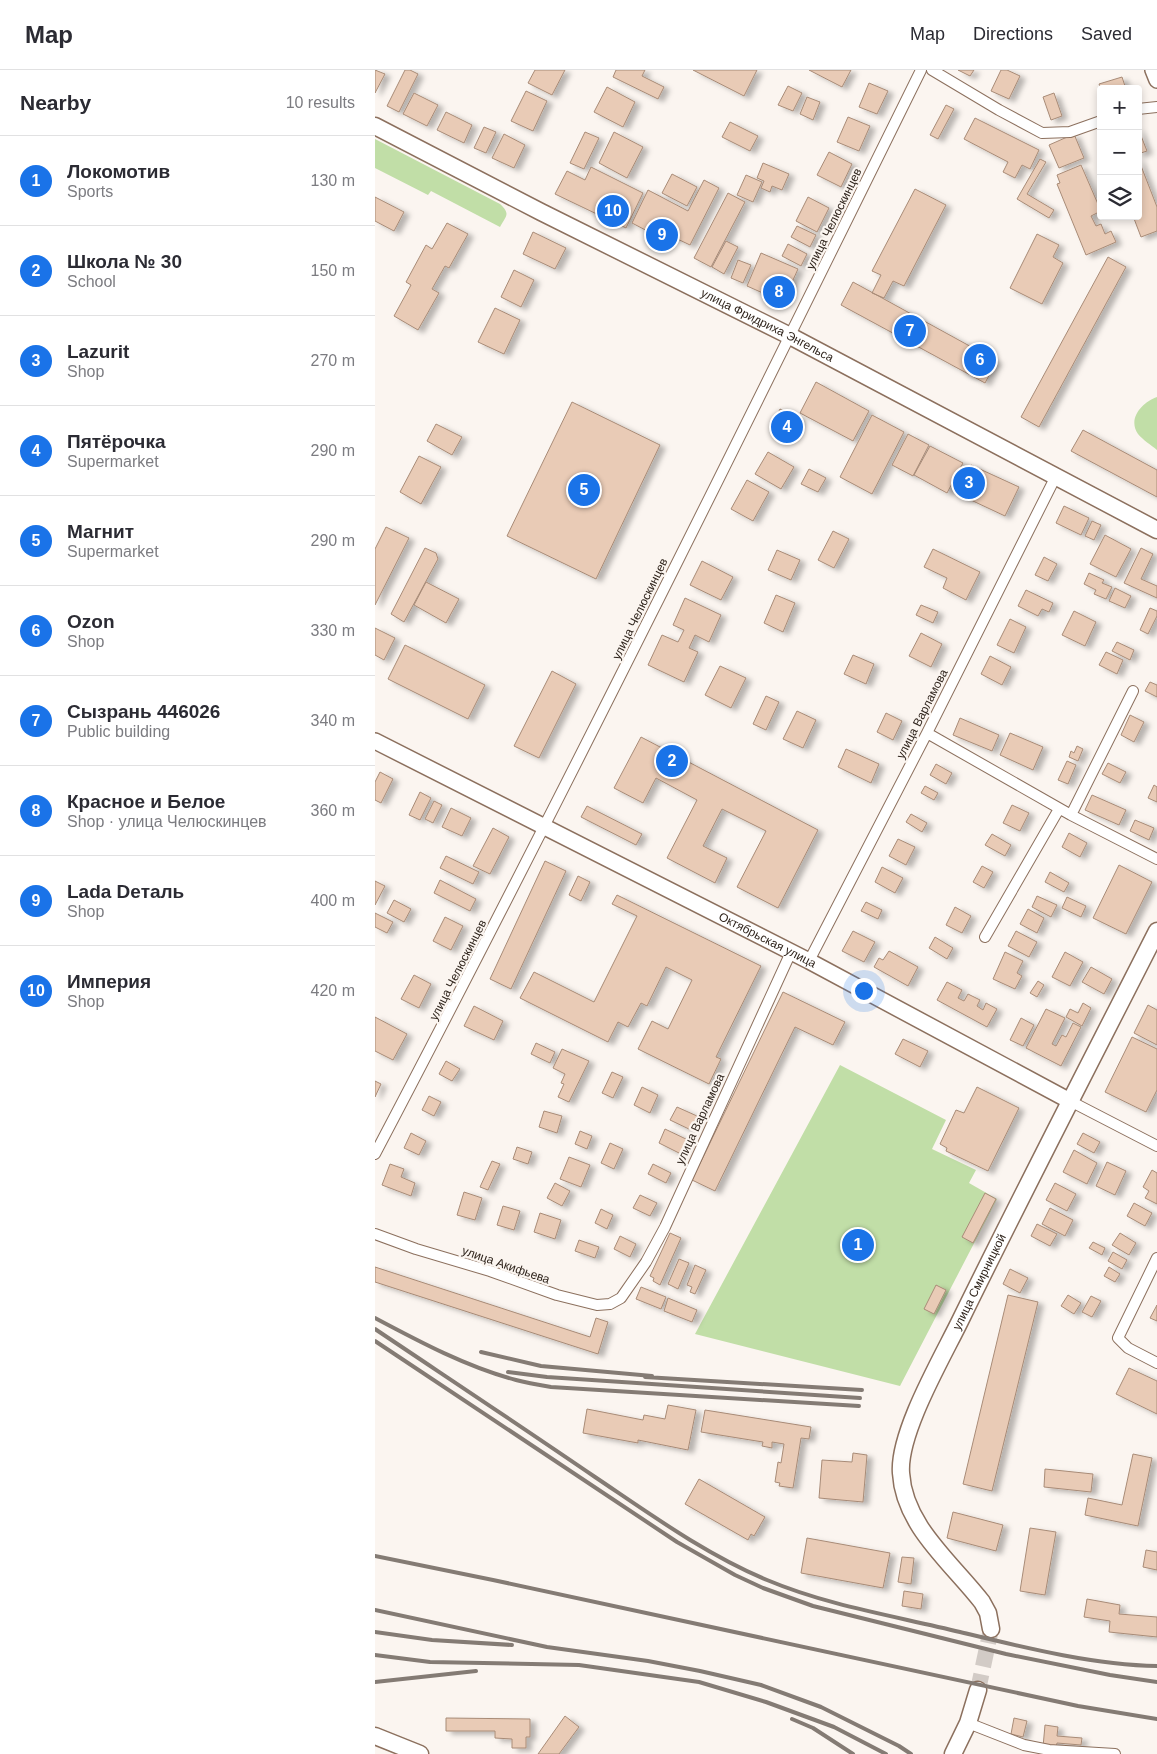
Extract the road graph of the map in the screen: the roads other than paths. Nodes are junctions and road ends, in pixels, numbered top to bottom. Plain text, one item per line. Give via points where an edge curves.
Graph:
1 (921, 70) edge
2 (933, 70) edge
3 (1153, 70) edge
4 (1157, 80) edge
5 (1157, 107) edge
6 (1142, 108) edge
7 (1097, 123) edge
8 (375, 126) edge
9 (790, 336) junction
10 (1056, 476) junction
11 (1157, 530) edge
12 (1133, 691) dead end
13 (927, 733) junction
14 (375, 741) edge
15 (1059, 809) junction
16 (1071, 815) junction
17 (545, 827) junction
18 (1157, 859) edge
19 (1157, 931) edge
20 (985, 937) dead end
21 (791, 952) junction
22 (809, 961) junction
23 (1070, 1101) junction
24 (1157, 1146) edge
25 (375, 1154) edge
26 (375, 1234) edge
27 (1157, 1258) edge
28 (626, 1292) joint
29 (1157, 1363) edge
30 (991, 1629) tunnel mouth
31 (978, 1690) tunnel mouth
32 (968, 1723) junction
33 (375, 1736) edge
34 (420, 1754) edge
35 (953, 1754) edge
36 (1115, 1754) edge

1 - 9 street, улица Челюскинцев
2 - 7 street via 1042,133 1070,132
3 - 4 main road
5 - 6 street
8 - 9 main road, улица Фридриха Энгельса
9 - 10 main road, улица Фридриха Энгельса
9 - 17 street, улица Челюскинцев
10 - 11 main road, улица Фридриха Энгельса
10 - 13 street, улица Варламова
12 - 16 street
13 - 15 street
13 - 22 street, улица Варламова
14 - 17 main road, Октябрьская улица
15 - 16 street
15 - 20 street
16 - 18 street
17 - 21 main road, Октябрьская улица
17 - 25 street, улица Челюскинцев
19 - 23 main road, улица Смирницкой
21 - 22 main road, Октябрьская улица
21 - 28 street, улица Варламова via 665,1226
22 - 23 main road, Октябрьская улица
23 - 24 street, Октябрьская улица
23 - 30 main road, улица Смирницкой via 916,1412 901,1465 905,1492 918,1524 983,1602
26 - 28 street, улица Акифьева via 557,1295 597,1305 610,1304
27 - 29 street via 1118,1338 1128,1348
31 - 32 main road
32 - 35 main road
32 - 36 street via 1024,1745 1049,1750
33 - 34 main road

